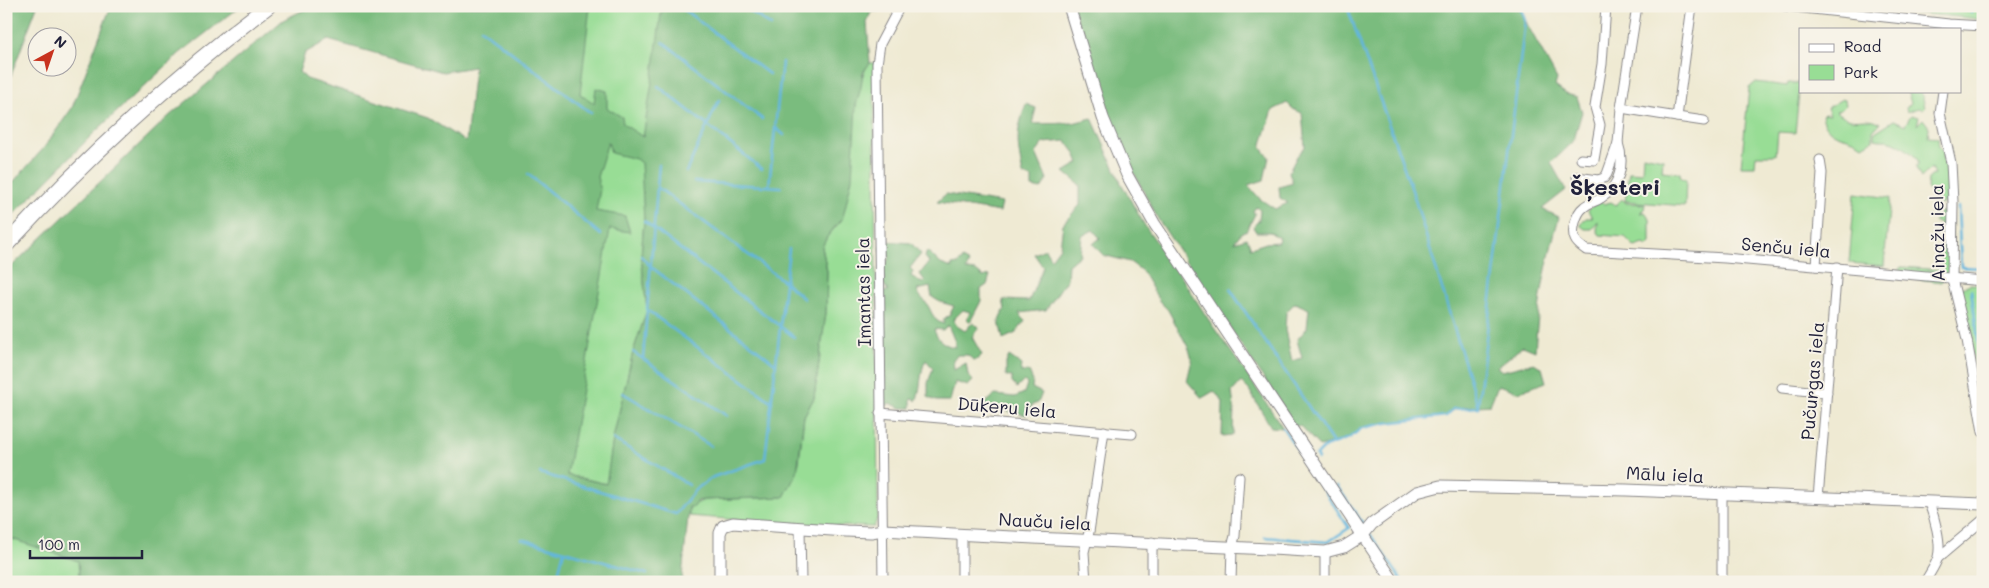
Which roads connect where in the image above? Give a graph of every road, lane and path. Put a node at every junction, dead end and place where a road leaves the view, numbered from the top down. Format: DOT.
graph roads {
  1 [pos="268,6"];
  2 [pos="900,6"];
  3 [pos="1069,6"];
  4 [pos="1606,6"];
  5 [pos="1636,6"];
  6 [pos="1692,6"];
  7 [pos="1784,6"];
  8 [pos="1836,9"];
  9 [pos="1949,26"];
  10 [pos="1983,26"];
  11 [pos="1943,92"];
  12 [pos="1621,108"];
  13 [pos="1677,117"];
  14 [pos="1704,121"];
  15 [pos="1618,144"];
  16 [pos="1581,159"];
  17 [pos="1820,160"];
  18 [pos="1578,177"];
  19 [pos="6,245"];
  20 [pos="1816,266"];
  21 [pos="1837,268"];
  22 [pos="1952,279"];
  23 [pos="1983,281"];
  24 [pos="1782,388"];
  25 [pos="1827,393"];
  26 [pos="880,413"];
  27 [pos="1104,431"];
  28 [pos="1983,432"];
  29 [pos="1132,434"];
  30 [pos="1238,477"];
  31 [pos="1722,494"];
  32 [pos="1818,498"];
  33 [pos="1929,503"];
  34 [pos="1983,504"];
  35 [pos="1983,520"];
  36 [pos="800,528"];
  37 [pos="883,530"];
  38 [pos="962,535"];
  39 [pos="1362,535"];
  40 [pos="1087,541"];
  41 [pos="1152,542"];
  42 [pos="1232,547"];
  43 [pos="1325,552"];
  44 [pos="1938,557"];
  45 [pos="720,582"];
  46 [pos="800,582"];
  47 [pos="883,582"];
  48 [pos="962,582"];
  49 [pos="1086,582"];
  50 [pos="1152,582"];
  51 [pos="1231,582"];
  52 [pos="1324,582"];
  53 [pos="1394,582"];
  54 [pos="1722,582"];
  55 [pos="1925,582"];
  1 -- 19 [label="highway"];
  2 -- 26 [label="street, Imantas iela"];
  3 -- 39 [label="street"];
  4 -- 16 [label="street"];
  5 -- 12 [label="street"];
  6 -- 13 [label="street"];
  7 -- 8 [label="street"];
  8 -- 9 [label="street"];
  9 -- 10 [label="street"];
  11 -- 22 [label="street, Ainažu iela"];
  12 -- 13 [label="street"];
  12 -- 15 [label="street"];
  13 -- 14 [label="street"];
  15 -- 18 [label="street"];
  15 -- 20 [label="street, Senču iela"];
  17 -- 20 [label="street"];
  20 -- 21 [label="street, Senču iela"];
  21 -- 22 [label="street, Senču iela"];
  21 -- 25 [label="street, Pučurgas iela"];
  22 -- 23 [label="street, Senču iela"];
  22 -- 28 [label="street, Ainažu iela"];
  24 -- 25 [label="street"];
  25 -- 32 [label="street, Pučurgas iela"];
  26 -- 27 [label="street, Dūķeru iela"];
  26 -- 37 [label="street, Imantas iela"];
  27 -- 29 [label="street, Dūķeru iela"];
  27 -- 40 [label="street"];
  30 -- 42 [label="street"];
  31 -- 32 [label="street, Mālu iela"];
  31 -- 39 [label="street, Mālu iela"];
  31 -- 54 [label="street"];
  32 -- 33 [label="street, Mālu iela"];
  33 -- 34 [label="street, Mālu iela"];
  33 -- 44 [label="street"];
  35 -- 44 [label="street"];
  36 -- 37 [label="street, Nauču iela"];
  36 -- 45 [label="street, Nauču iela"];
  36 -- 46 [label="street"];
  37 -- 38 [label="street, Nauču iela"];
  37 -- 47 [label="street, Imantas iela"];
  38 -- 40 [label="street, Nauču iela"];
  38 -- 48 [label="street"];
  39 -- 43 [label="street, Nauču iela"];
  39 -- 53 [label="street"];
  40 -- 41 [label="street, Nauču iela"];
  40 -- 49 [label="street"];
  41 -- 42 [label="street, Nauču iela"];
  41 -- 50 [label="street"];
  42 -- 43 [label="street, Nauču iela"];
  42 -- 51 [label="street"];
  43 -- 52 [label="street"];
  44 -- 55 [label="street"];
}
